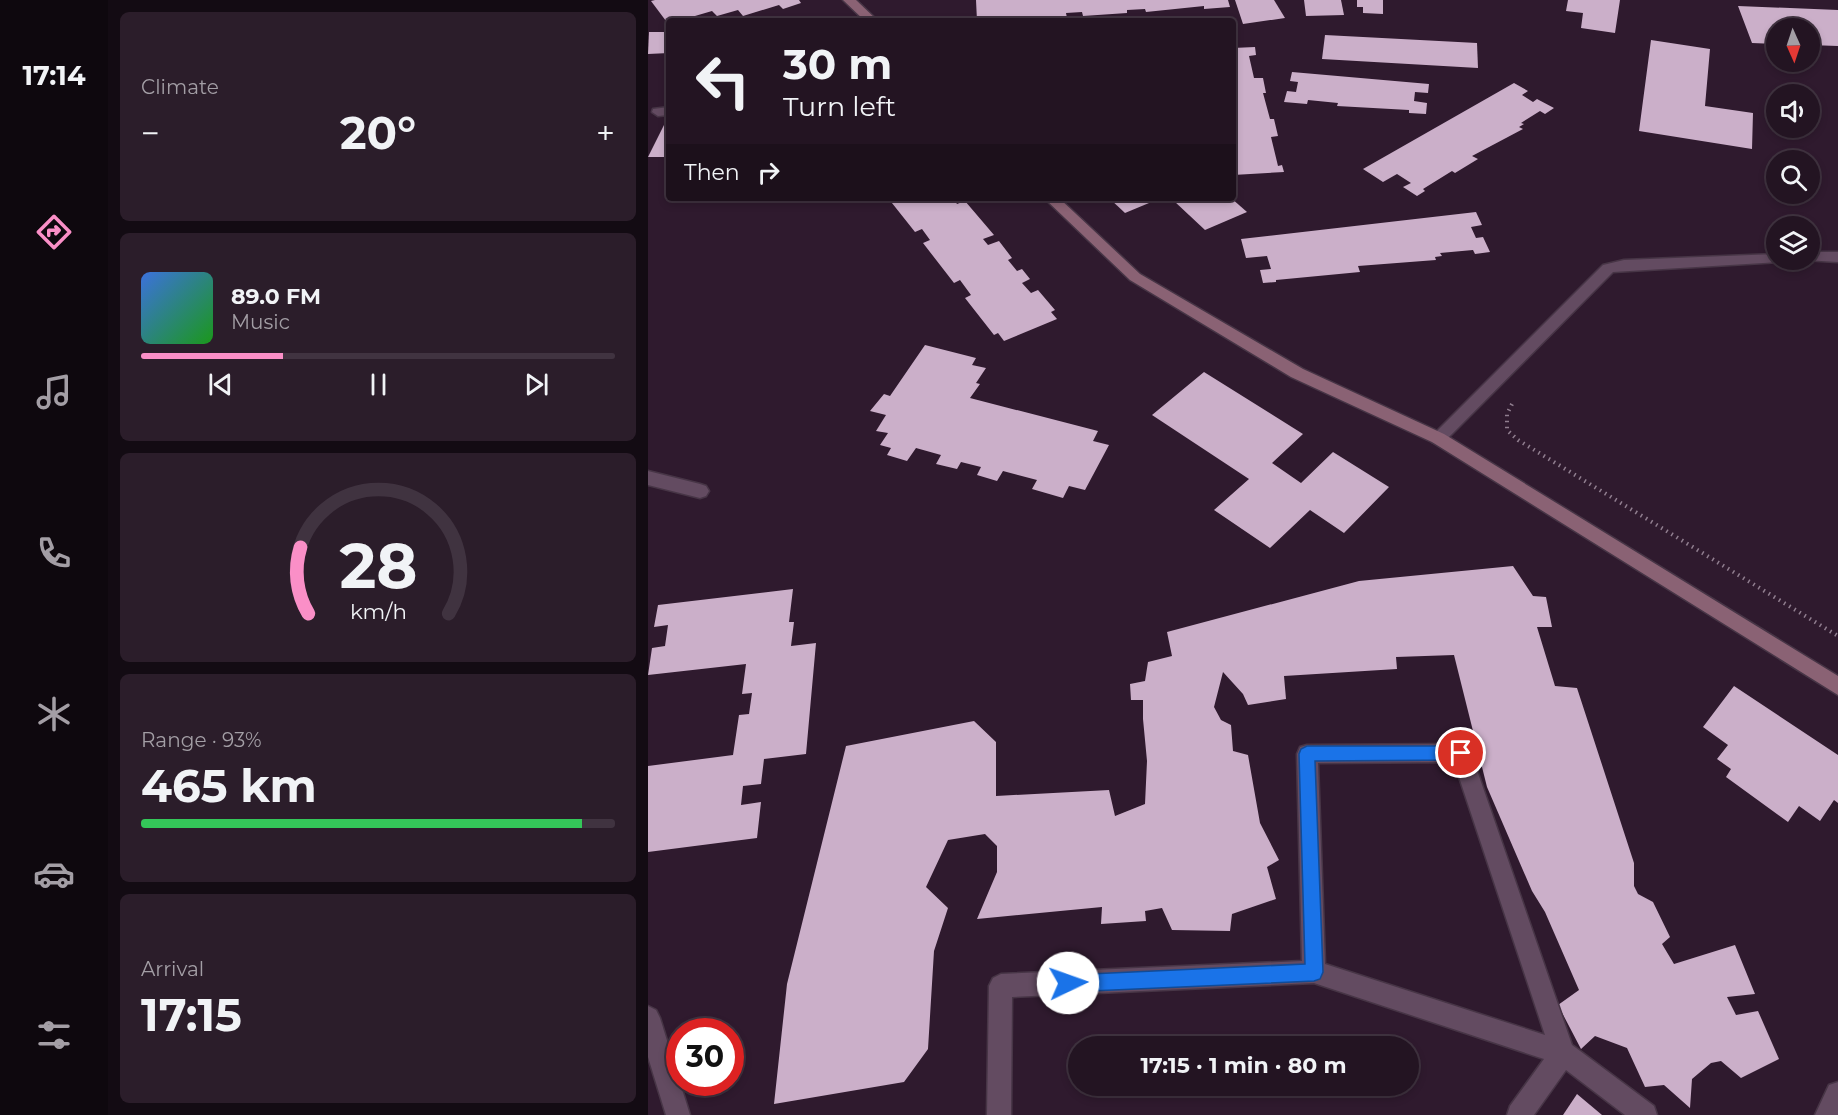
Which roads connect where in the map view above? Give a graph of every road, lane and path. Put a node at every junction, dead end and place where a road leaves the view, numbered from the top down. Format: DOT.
graph roads {
  1 [pos="849,0"];
  2 [pos="869,18"];
  3 [pos="1054,201"];
  4 [pos="1838,256"];
  5 [pos="1820,257"];
  6 [pos="1766,259"];
  7 [pos="1514,399"];
  8 [pos="1438,438"];
  9 [pos="648,478"];
  10 [pos="700,491"];
  11 [pos="1838,636"];
  12 [pos="1838,686"];
  13 [pos="1314,972"];
  14 [pos="648,1018"];
  15 [pos="1563,1053"];
  16 [pos="1838,1094"];
  17 [pos="678,1115"];
  18 [pos="999,1115"];
  19 [pos="1519,1115"];
  20 [pos="1646,1115"];
  21 [pos="1827,1115"];
  1 -- 2 [label="street"];
  3 -- 8 [label="street"];
  4 -- 5 [label="street"];
  6 -- 8 [label="street"];
  7 -- 11 [label="path"];
  8 -- 12 [label="street"];
  9 -- 10 [label="street"];
  13 -- 15 [label="street"];
  13 -- 15 [label="street"];
  13 -- 18 [label="street"];
  14 -- 17 [label="street"];
  15 -- 19 [label="street"];
  15 -- 20 [label="street"];
  16 -- 21 [label="street"];
}
